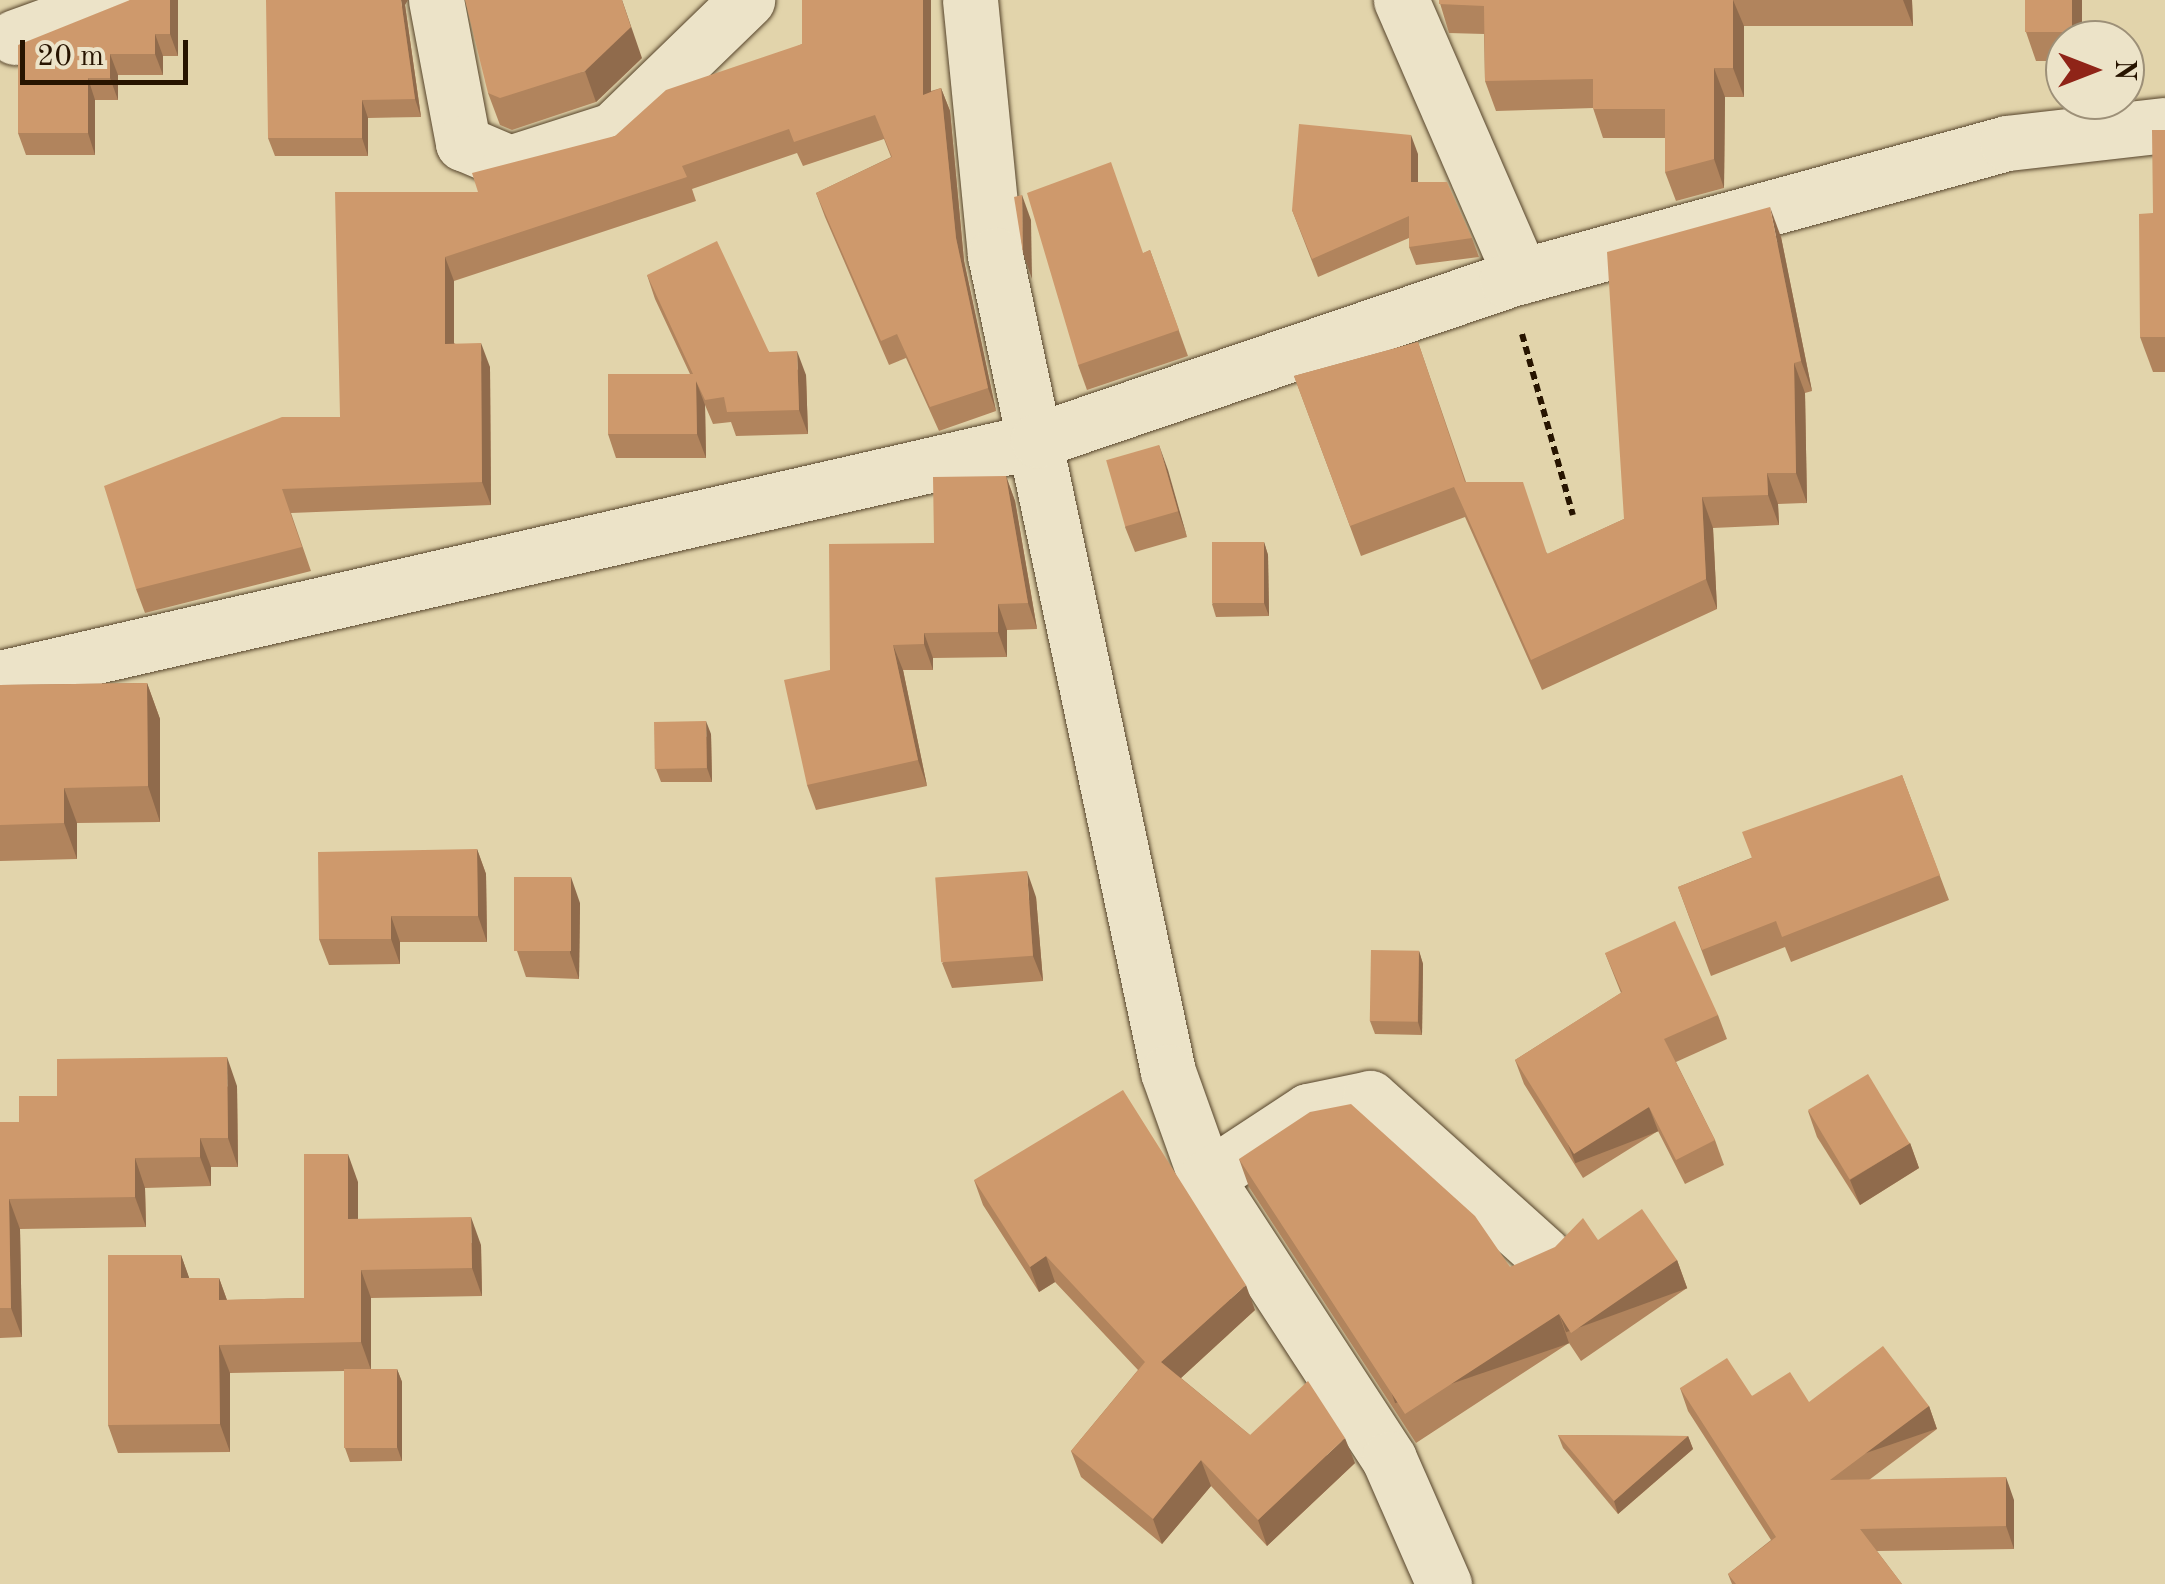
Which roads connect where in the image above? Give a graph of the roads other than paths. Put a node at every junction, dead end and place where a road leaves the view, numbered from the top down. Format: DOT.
graph roads {
  1 [pos="117,0"];
  2 [pos="436,0"];
  3 [pos="747,0"];
  4 [pos="970,0"];
  5 [pos="1402,0"];
  6 [pos="15,37"];
  7 [pos="2165,125"];
  8 [pos="1514,278"];
  9 [pos="1038,440"];
  10 [pos="0,678"];
  11 [pos="1206,1178"];
  12 [pos="1543,1254"];
  13 [pos="1444,1584"];
  1 -- 6 [label="street"];
  2 -- 3 [label="street"];
  4 -- 9 [label="street"];
  5 -- 8 [label="street"];
  7 -- 8 [label="street"];
  8 -- 9 [label="street"];
  9 -- 10 [label="street"];
  9 -- 11 [label="street"];
  11 -- 12 [label="street"];
  11 -- 13 [label="street"];
}
